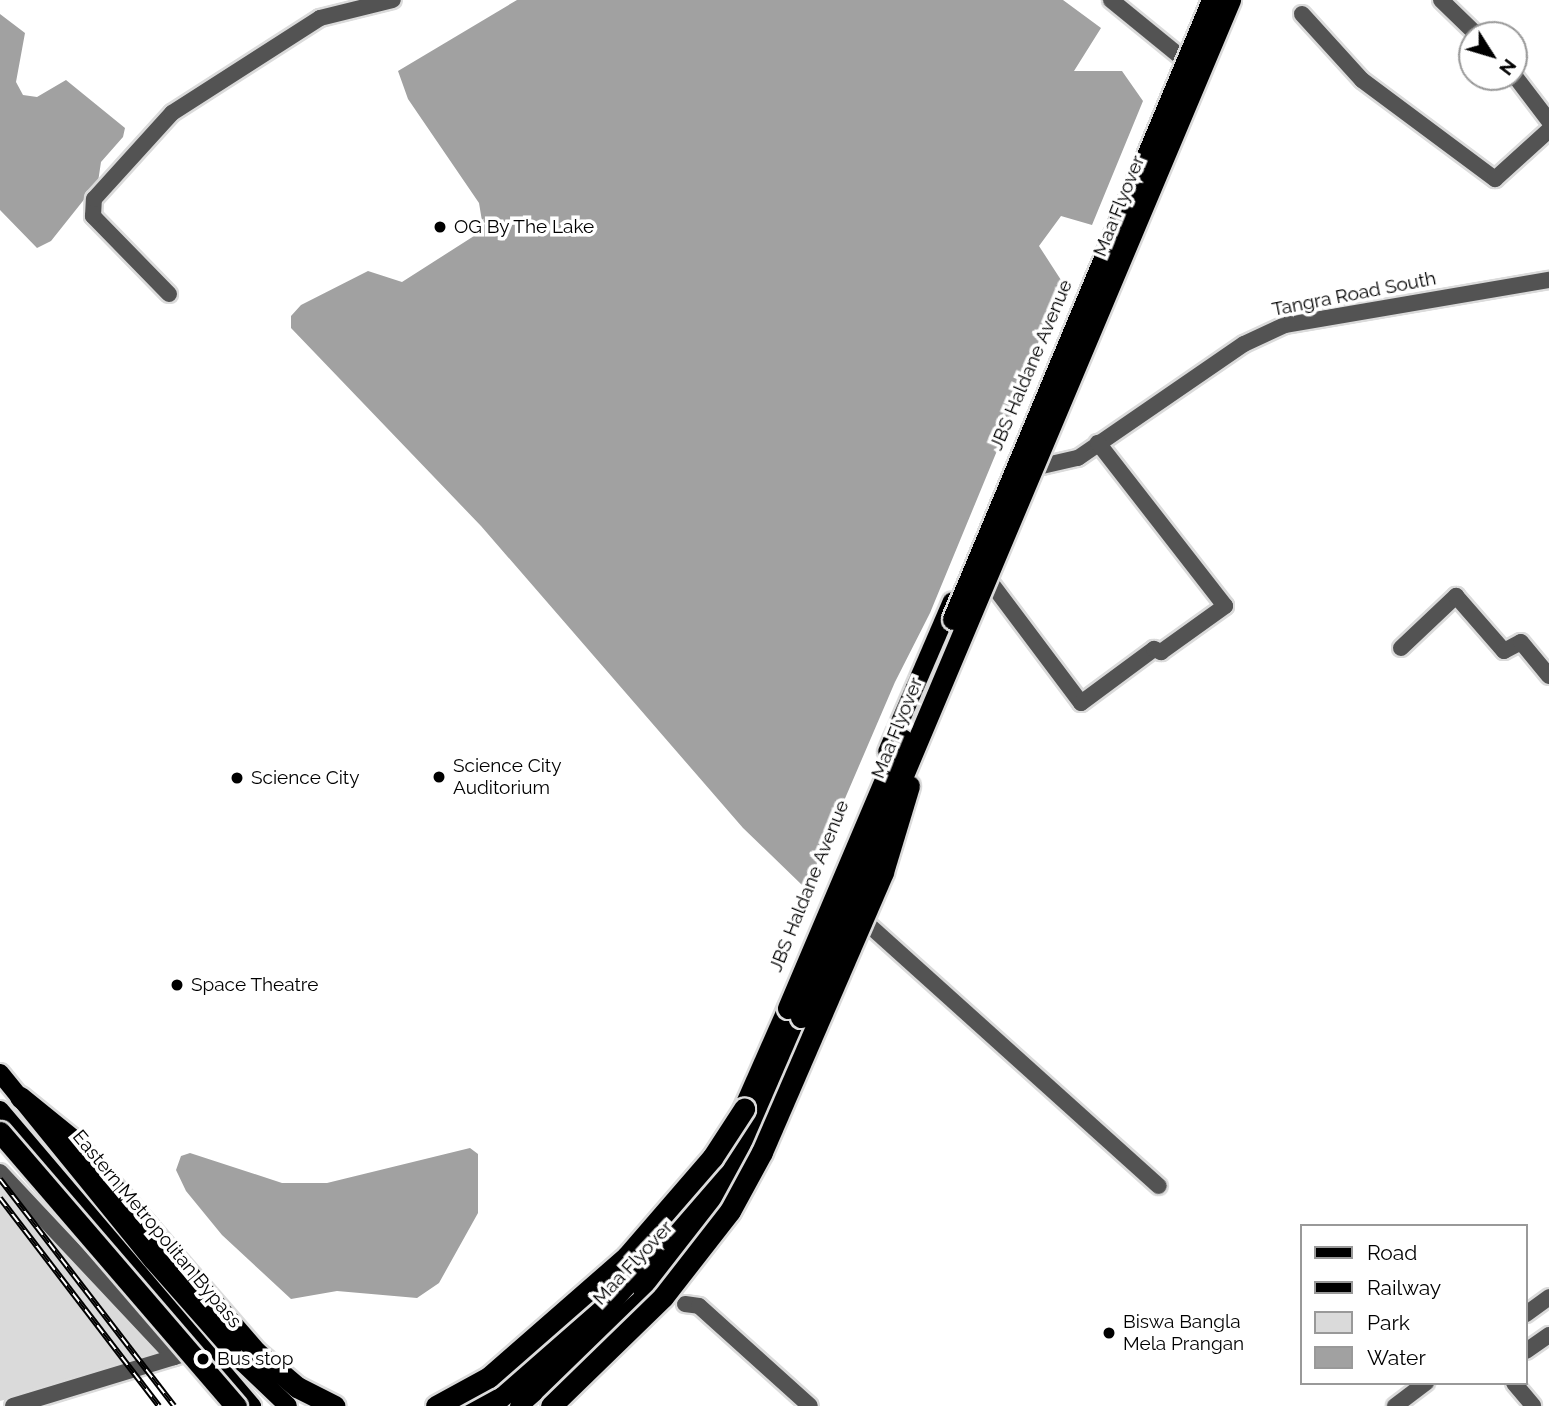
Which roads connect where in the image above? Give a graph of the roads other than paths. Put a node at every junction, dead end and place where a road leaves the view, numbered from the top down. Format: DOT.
graph roads {
  1 [pos="393,0"];
  2 [pos="1111,0"];
  3 [pos="1205,0"];
  4 [pos="1212,0"];
  5 [pos="1230,0"];
  6 [pos="1238,0"];
  7 [pos="1441,0"];
  8 [pos="1302,14"];
  9 [pos="1463,21"];
  10 [pos="1181,57"];
  11 [pos="1526,91"];
  12 [pos="1549,121"];
  13 [pos="1549,130"];
  14 [pos="1549,280"];
  15 [pos="169,294"];
  16 [pos="1098,443"];
  17 [pos="1017,455"];
  18 [pos="1042,466"];
  19 [pos="991,583"];
  20 [pos="1401,648"];
  21 [pos="1549,676"];
  22 [pos="921,729"];
  23 [pos="871,927"];
  24 [pos="0,1073"];
  25 [pos="20,1097"];
  26 [pos="744,1109"];
  27 [pos="0,1110"];
  28 [pos="0,1132"];
  29 [pos="0,1171"];
  30 [pos="1159,1186"];
  31 [pos="1549,1297"];
  32 [pos="1528,1313"];
  33 [pos="1549,1335"];
  34 [pos="204,1350"];
  35 [pos="1528,1350"];
  36 [pos="174,1357"];
  37 [pos="1423,1385"];
  38 [pos="1516,1385"];
  39 [pos="13,1406"];
  40 [pos="236,1406"];
  41 [pos="252,1406"];
  42 [pos="288,1406"];
  43 [pos="335,1406"];
  44 [pos="436,1406"];
  45 [pos="474,1406"];
  46 [pos="490,1406"];
  47 [pos="508,1406"];
  48 [pos="519,1406"];
  49 [pos="551,1406"];
  50 [pos="794,1406"];
  51 [pos="810,1406"];
  52 [pos="1395,1406"];
  53 [pos="1533,1406"];
  1 -- 15 [label="street"];
  2 -- 10 [label="street"];
  3 -- 10 [label="main road, JBS Haldane Avenue"];
  4 -- 26 [label="highway, Maa Flyover, bridge"];
  5 -- 22 [label="highway, Maa Flyover, bridge"];
  6 -- 18 [label="main road"];
  7 -- 9 [label="street"];
  8 -- 13 [label="street"];
  10 -- 17 [label="main road, JBS Haldane Avenue"];
  11 -- 12 [label="street"];
  14 -- 16 [label="street, Tangra Road South"];
  16 -- 18 [label="street, Tangra Road South"];
  16 -- 19 [label="street"];
  17 -- 18 [label="street"];
  17 -- 45 [label="main road, JBS Haldane Avenue"];
  18 -- 19 [label="main road"];
  19 -- 48 [label="main road"];
  20 -- 21 [label="street"];
  22 -- 47 [label="highway, Maa Flyover, bridge"];
  22 -- 49 [label="highway, bridge"];
  23 -- 30 [label="street"];
  24 -- 25 [label="main road, Eastern Metropolitan Bypass"];
  25 -- 42 [label="main road, Eastern Metropolitan Bypass"];
  25 -- 43 [label="highway"];
  26 -- 44 [label="highway, bridge"];
  26 -- 46 [label="highway, Maa Flyover, bridge"];
  27 -- 34 [label="main road"];
  28 -- 40 [label="highway, bridge"];
  29 -- 36 [label="street"];
  31 -- 32 [label="street"];
  33 -- 35 [label="street"];
  34 -- 36 [label="street"];
  34 -- 41 [label="main road"];
  36 -- 39 [label="street"];
  37 -- 52 [label="street"];
  38 -- 53 [label="street"];
  50 -- 51 [label="street"];
}
